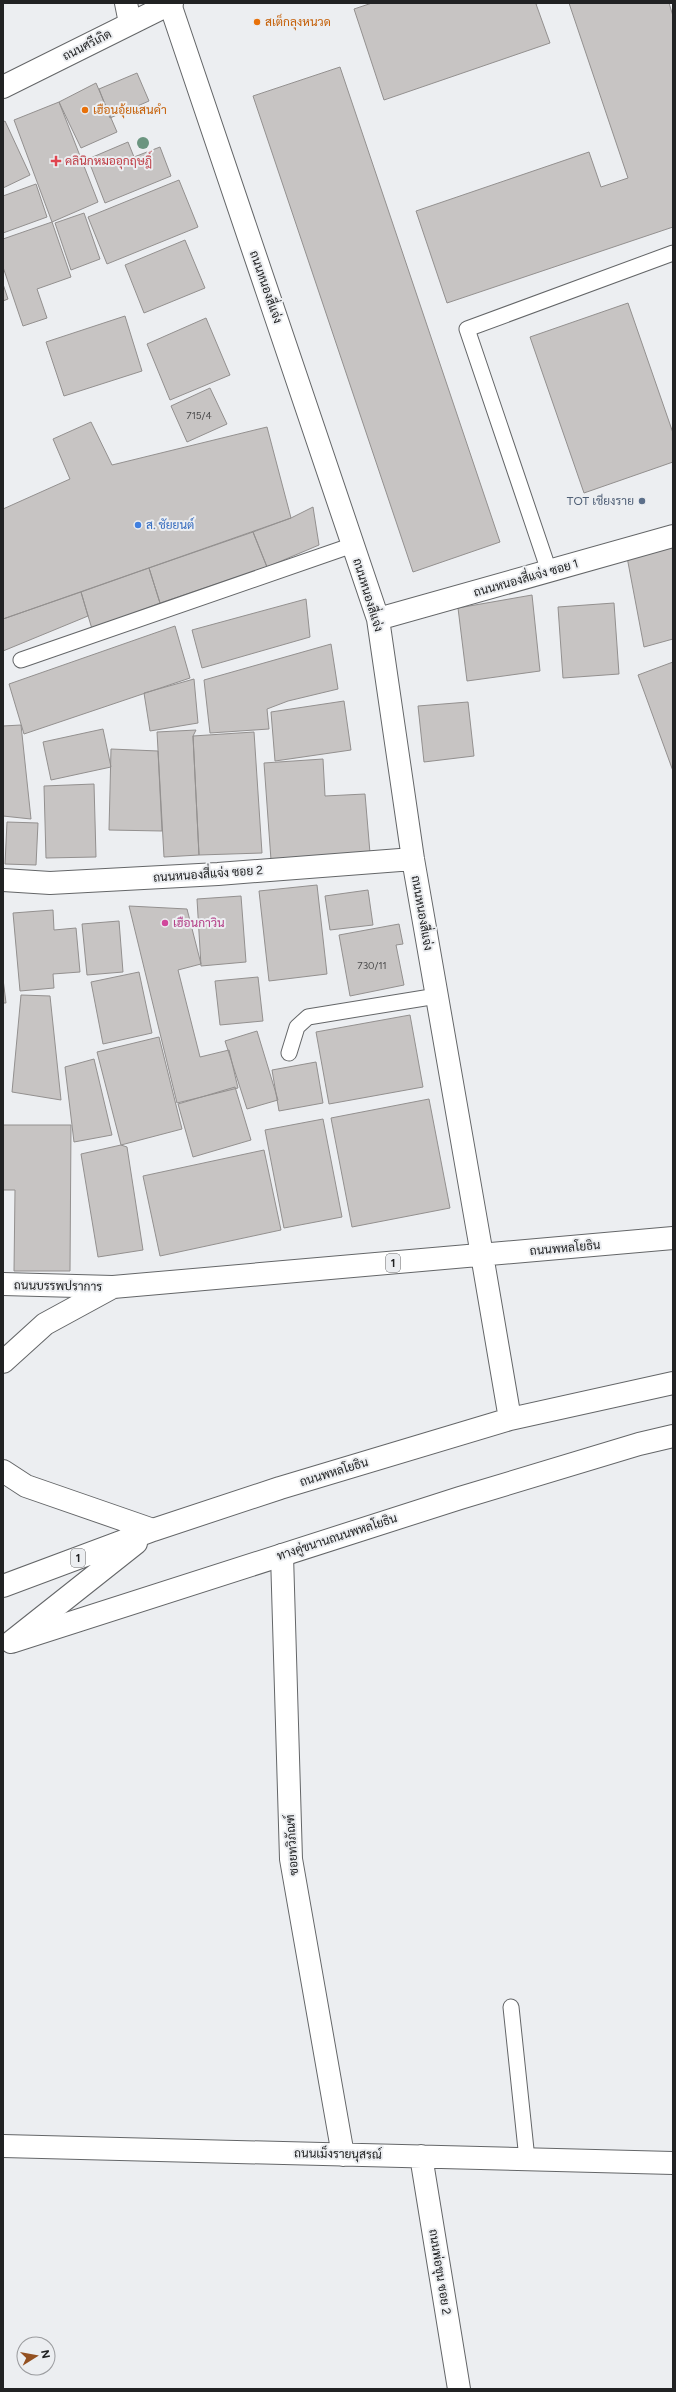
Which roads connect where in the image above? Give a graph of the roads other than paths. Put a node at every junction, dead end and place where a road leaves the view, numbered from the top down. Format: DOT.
graph roads {
  1 [pos="171,4"];
  2 [pos="128,13"];
  3 [pos="3,87"];
  4 [pos="673,253"];
  5 [pos="673,536"];
  6 [pos="353,545"];
  7 [pos="549,571"];
  8 [pos="378,620"];
  9 [pos="21,660"];
  10 [pos="413,859"];
  11 [pos="3,880"];
  12 [pos="437,996"];
  13 [pos="289,1052"];
  14 [pos="673,1238"];
  15 [pos="482,1255"];
  16 [pos="3,1284"];
  17 [pos="113,1287"];
  18 [pos="3,1362"];
  19 [pos="673,1383"];
  20 [pos="510,1418"];
  21 [pos="673,1436"];
  22 [pos="3,1471"];
  23 [pos="153,1530"];
  24 [pos="282,1555"];
  25 [pos="3,1586"];
  26 [pos="7,1643"];
  27 [pos="511,2007"];
  28 [pos="3,2146"];
  29 [pos="343,2154"];
  30 [pos="421,2156"];
  31 [pos="527,2159"];
  32 [pos="673,2164"];
  33 [pos="459,2389"];
  1 -- 2 [label="street, ถนนศรีเกิด"];
  1 -- 6 [label="street, ถนนหนองสี่แจ่ง"];
  2 -- 3 [label="street, ถนนศรีเกิด"];
  4 -- 7 [label="lane"];
  5 -- 7 [label="street, ถนนหนองสี่แจ่ง ซอย 1"];
  6 -- 8 [label="street, ถนนหนองสี่แจ่ง"];
  6 -- 9 [label="lane"];
  7 -- 8 [label="street, ถนนหนองสี่แจ่ง ซอย 1"];
  8 -- 10 [label="street, ถนนหนองสี่แจ่ง"];
  10 -- 11 [label="street, ถนนหนองสี่แจ่ง ซอย 2"];
  10 -- 12 [label="street, ถนนหนองสี่แจ่ง"];
  12 -- 13 [label="lane"];
  12 -- 15 [label="street, ถนนหนองสี่แจ่ง"];
  14 -- 15 [label="street, ถนนพหลโยธิน / 1"];
  15 -- 17 [label="street, ถนนพหลโยธิน / 1"];
  15 -- 20 [label="street, ถนนหนองสี่แจ่ง"];
  16 -- 17 [label="street, ถนนบรรพปราการ"];
  17 -- 18 [label="street, ถนนพหลโยธิน / 1"];
  19 -- 20 [label="street, ถนนพหลโยธิน / 1"];
  20 -- 23 [label="street, ถนนพหลโยธิน / 1"];
  21 -- 24 [label="street, ทางคู่ขนานถนนพหลโยธิน"];
  22 -- 23 [label="street"];
  23 -- 25 [label="street, ถนนพหลโยธิน / 1"];
  23 -- 26 [label="street"];
  24 -- 26 [label="street, ทางคู่ขนานถนนพหลโยธิน"];
  24 -- 29 [label="street, ซอยทวิภัณฑ์"];
  27 -- 31 [label="lane"];
  28 -- 29 [label="street, ถนนเม็งรายนุสรณ์"];
  29 -- 30 [label="street, ถนนเม็งรายนุสรณ์"];
  30 -- 31 [label="street, ถนนเม็งรายนุสรณ์"];
  30 -- 33 [label="street, ถนนพ่อขุน ซอย 2"];
  31 -- 32 [label="street, ถนนเม็งรายนุสรณ์"];
}
